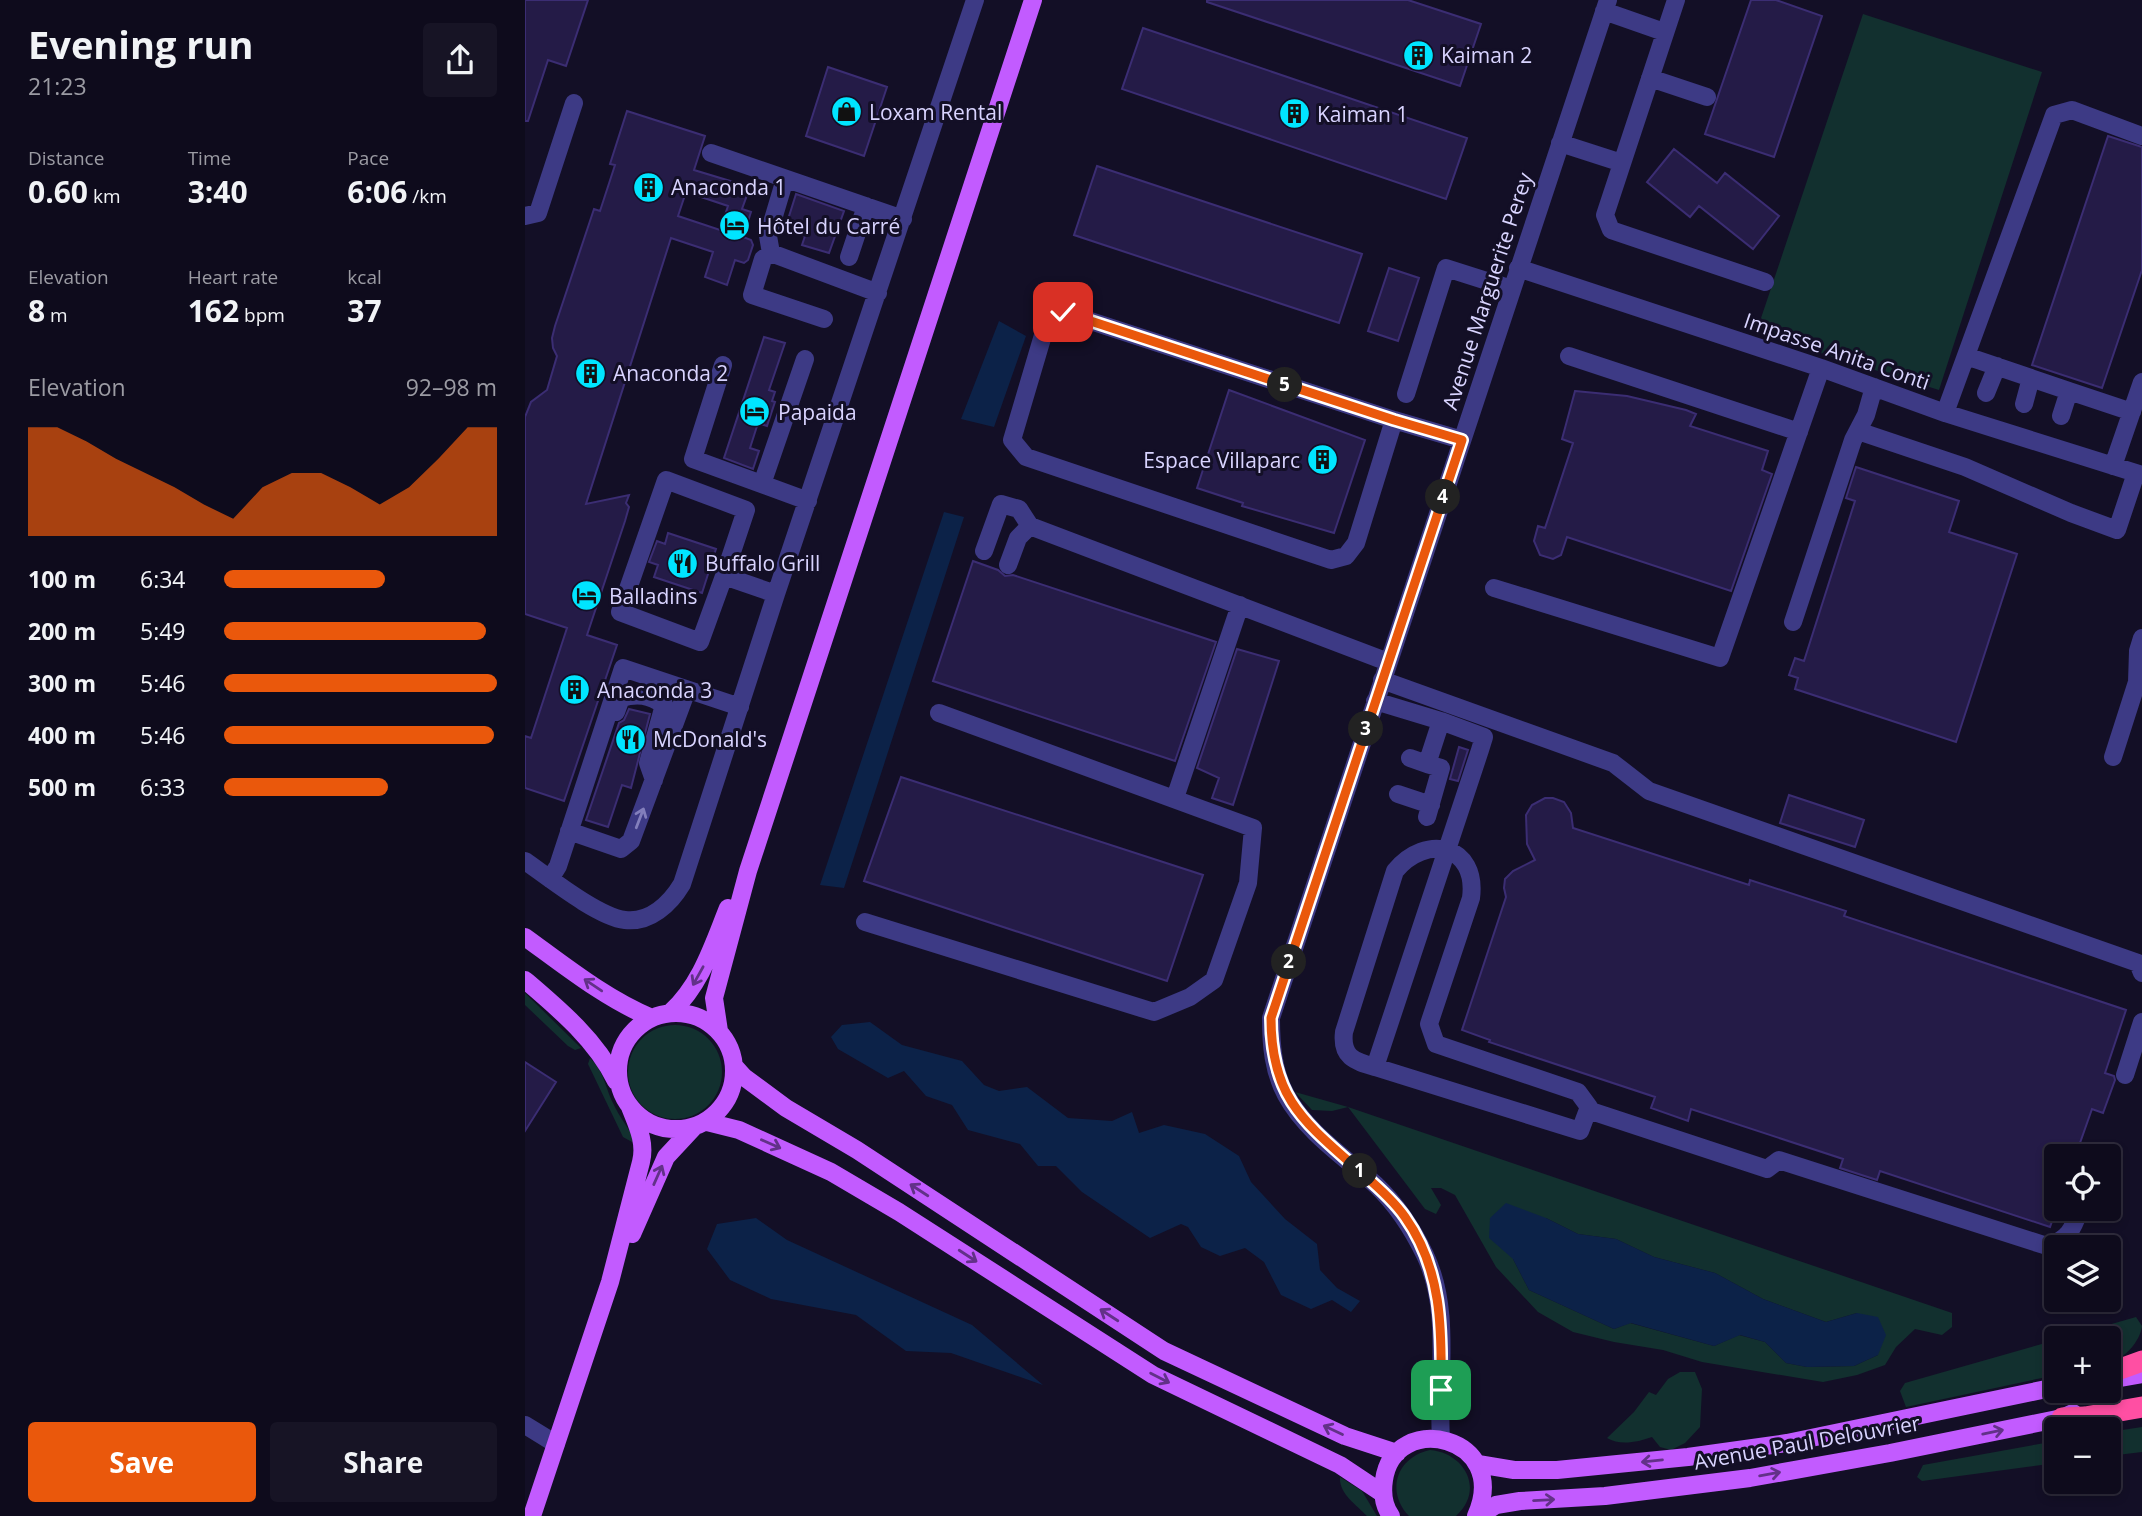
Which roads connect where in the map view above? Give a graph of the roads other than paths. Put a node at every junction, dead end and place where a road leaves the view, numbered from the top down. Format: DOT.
graph roads {
  1 [pos="975,0"];
  2 [pos="1033,0"];
  3 [pos="1676,0"];
  4 [pos="1606,6"];
  5 [pos="1664,32"];
  6 [pos="1650,78"];
  7 [pos="1707,97"];
  8 [pos="574,103"];
  9 [pos="2142,136"];
  10 [pos="1560,143"];
  11 [pos="711,153"];
  12 [pos="1622,163"];
  13 [pos="785,178"];
  14 [pos="866,206"];
  15 [pos="525,216"];
  16 [pos="902,219"];
  17 [pos="771,254"];
  18 [pos="849,257"];
  19 [pos="1518,268"];
  20 [pos="1765,282"];
  21 [pos="1511,289"];
  22 [pos="878,293"];
  23 [pos="824,318"];
  24 [pos="1569,356"];
  25 [pos="1966,356"];
  26 [pos="805,359"];
  27 [pos="723,365"];
  28 [pos="1997,366"];
  29 [pos="1821,368"];
  30 [pos="2031,378"];
  31 [pos="2142,382"];
  32 [pos="1874,387"];
  33 [pos="2069,391"];
  34 [pos="1986,393"];
  35 [pos="1406,394"];
  36 [pos="2024,404"];
  37 [pos="2132,412"];
  38 [pos="1945,413"];
  39 [pos="2061,416"];
  40 [pos="1394,420"];
  41 [pos="1858,431"];
  42 [pos="1799,432"];
  43 [pos="1462,440"];
  44 [pos="2113,466"];
  45 [pos="2139,474"];
  46 [pos="762,484"];
  47 [pos="808,500"];
  48 [pos="1030,526"];
  49 [pos="984,551"];
  50 [pos="1008,565"];
  51 [pos="724,576"];
  52 [pos="1494,588"];
  53 [pos="776,594"];
  54 [pos="1240,605"];
  55 [pos="1793,622"];
  56 [pos="2142,638"];
  57 [pos="1388,662"];
  58 [pos="1382,680"];
  59 [pos="687,690"];
  60 [pos="1375,701"];
  61 [pos="740,707"];
  62 [pos="939,713"];
  63 [pos="1441,721"];
  64 [pos="2113,757"];
  65 [pos="1410,758"];
  66 [pos="1427,764"];
  67 [pos="590,773"];
  68 [pos="654,780"];
  69 [pos="1398,794"];
  70 [pos="1175,798"];
  71 [pos="569,831"];
  72 [pos="1447,849"];
  73 [pos="525,861"];
  74 [pos="748,871"];
  75 [pos="550,879"];
  76 [pos="865,922"];
  77 [pos="525,937"];
  78 [pos="2141,964"];
  79 [pos="525,980"];
  80 [pos="670,1013"];
  81 [pos="652,1018"];
  82 [pos="2142,1022"];
  83 [pos="719,1031"];
  84 [pos="735,1067"];
  85 [pos="1374,1067"];
  86 [pos="2125,1074"];
  87 [pos="620,1090"];
  88 [pos="629,1107"];
  89 [pos="1588,1110"];
  90 [pos="700,1125"];
  91 [pos="2075,1221"];
  92 [pos="610,1282"];
  93 [pos="2142,1361"];
  94 [pos="2121,1369"];
  95 [pos="2142,1374"];
  96 [pos="2121,1378"];
  97 [pos="2044,1389"];
  98 [pos="2142,1397"];
  99 [pos="2142,1407"];
  100 [pos="2064,1417"];
  101 [pos="2085,1417"];
  102 [pos="2044,1422"];
  103 [pos="525,1425"];
  104 [pos="1441,1438"];
  105 [pos="556,1444"];
  106 [pos="1397,1453"];
  107 [pos="1478,1464"];
  108 [pos="1382,1493"];
  109 [pos="532,1516"];
  110 [pos="1391,1516"];
  111 [pos="1478,1516"];
  1 -- 16 [label="street"];
  2 -- 74 [label="main road"];
  3 -- 5 [label="street"];
  4 -- 5 [label="street"];
  4 -- 10 [label="street, Avenue Marguerite Perey"];
  5 -- 6 [label="street"];
  6 -- 7 [label="street"];
  6 -- 12 [label="street"];
  8 -- 15 [label="street"];
  9 -- 25 [label="street"];
  10 -- 12 [label="street"];
  10 -- 19 [label="street, Avenue Marguerite Perey"];
  11 -- 13 [label="street"];
  12 -- 20 [label="street"];
  13 -- 14 [label="street"];
  13 -- 17 [label="street"];
  14 -- 16 [label="street"];
  14 -- 18 [label="street"];
  16 -- 22 [label="street"];
  17 -- 22 [label="street"];
  17 -- 23 [label="street"];
  19 -- 21 [label="street, Avenue Marguerite Perey"];
  19 -- 29 [label="street, Impasse Anita Conti"];
  21 -- 35 [label="street"];
  21 -- 43 [label="street, Avenue Marguerite Perey"];
  22 -- 47 [label="street"];
  24 -- 42 [label="street"];
  25 -- 28 [label="street"];
  25 -- 38 [label="street"];
  26 -- 46 [label="street"];
  27 -- 46 [label="street"];
  28 -- 30 [label="street"];
  28 -- 34 [label="street"];
  29 -- 32 [label="street, Impasse Anita Conti"];
  29 -- 42 [label="street"];
  30 -- 33 [label="street"];
  30 -- 36 [label="street"];
  31 -- 37 [label="street"];
  32 -- 38 [label="street, Impasse Anita Conti"];
  32 -- 41 [label="street"];
  33 -- 37 [label="street"];
  33 -- 39 [label="street"];
  37 -- 44 [label="street"];
  38 -- 44 [label="street, Impasse Anita Conti"];
  40 -- 40 [label="street"];
  40 -- 43 [label="street"];
  41 -- 45 [label="street"];
  41 -- 55 [label="street"];
  42 -- 52 [label="street"];
  43 -- 57 [label="street, Avenue Marguerite Perey"];
  44 -- 45 [label="street, Impasse Anita Conti"];
  46 -- 47 [label="street"];
  47 -- 53 [label="street"];
  48 -- 49 [label="street"];
  48 -- 50 [label="street"];
  48 -- 54 [label="street"];
  51 -- 51 [label="street"];
  51 -- 53 [label="street"];
  53 -- 61 [label="street"];
  54 -- 57 [label="street"];
  54 -- 70 [label="street"];
  56 -- 64 [label="street"];
  57 -- 58 [label="street, Avenue Marguerite Perey"];
  58 -- 60 [label="street, Avenue Marguerite Perey"];
  58 -- 78 [label="street"];
  59 -- 61 [label="street"];
  59 -- 67 [label="street"];
  59 -- 68 [label="street"];
  60 -- 63 [label="street"];
  60 -- 104 [label="street, Avenue Marguerite Perey"];
  61 -- 75 [label="street"];
  62 -- 70 [label="street"];
  63 -- 66 [label="street"];
  63 -- 72 [label="street"];
  65 -- 66 [label="street"];
  66 -- 69 [label="street"];
  67 -- 68 [label="street"];
  67 -- 71 [label="street"];
  71 -- 68 [label="street, one-way"];
  70 -- 76 [label="street"];
  71 -- 75 [label="street"];
  72 -- 85 [label="street"];
  72 -- 85 [label="street"];
  72 -- 89 [label="street"];
  73 -- 75 [label="street"];
  74 -- 80 [label="main road, one-way"];
  74 -- 83 [label="main road"];
  81 -- 77 [label="main road, one-way"];
  79 -- 87 [label="main road"];
  80 -- 81 [label="main road"];
  80 -- 83 [label="main road"];
  81 -- 87 [label="main road"];
  82 -- 86 [label="street"];
  83 -- 84 [label="main road"];
  84 -- 90 [label="main road"];
  106 -- 84 [label="main road, one-way"];
  85 -- 89 [label="street"];
  87 -- 88 [label="main road"];
  88 -- 90 [label="main road"];
  88 -- 92 [label="main road"];
  89 -- 91 [label="street"];
  92 -- 90 [label="main road, one-way"];
  90 -- 108 [label="main road, one-way"];
  92 -- 105 [label="main road"];
  93 -- 94 [label="highway"];
  95 -- 96 [label="main road"];
  97 -- 107 [label="main road, Avenue Paul Delouvrier, one-way"];
  98 -- 100 [label="main road, Avenue Paul Delouvrier"];
  99 -- 101 [label="highway"];
  111 -- 102 [label="main road, Avenue Paul Delouvrier, one-way"];
  103 -- 105 [label="street"];
  104 -- 106 [label="main road"];
  104 -- 107 [label="main road"];
  105 -- 109 [label="main road"];
  106 -- 108 [label="main road"];
  107 -- 111 [label="main road"];
  108 -- 110 [label="main road"];
}
